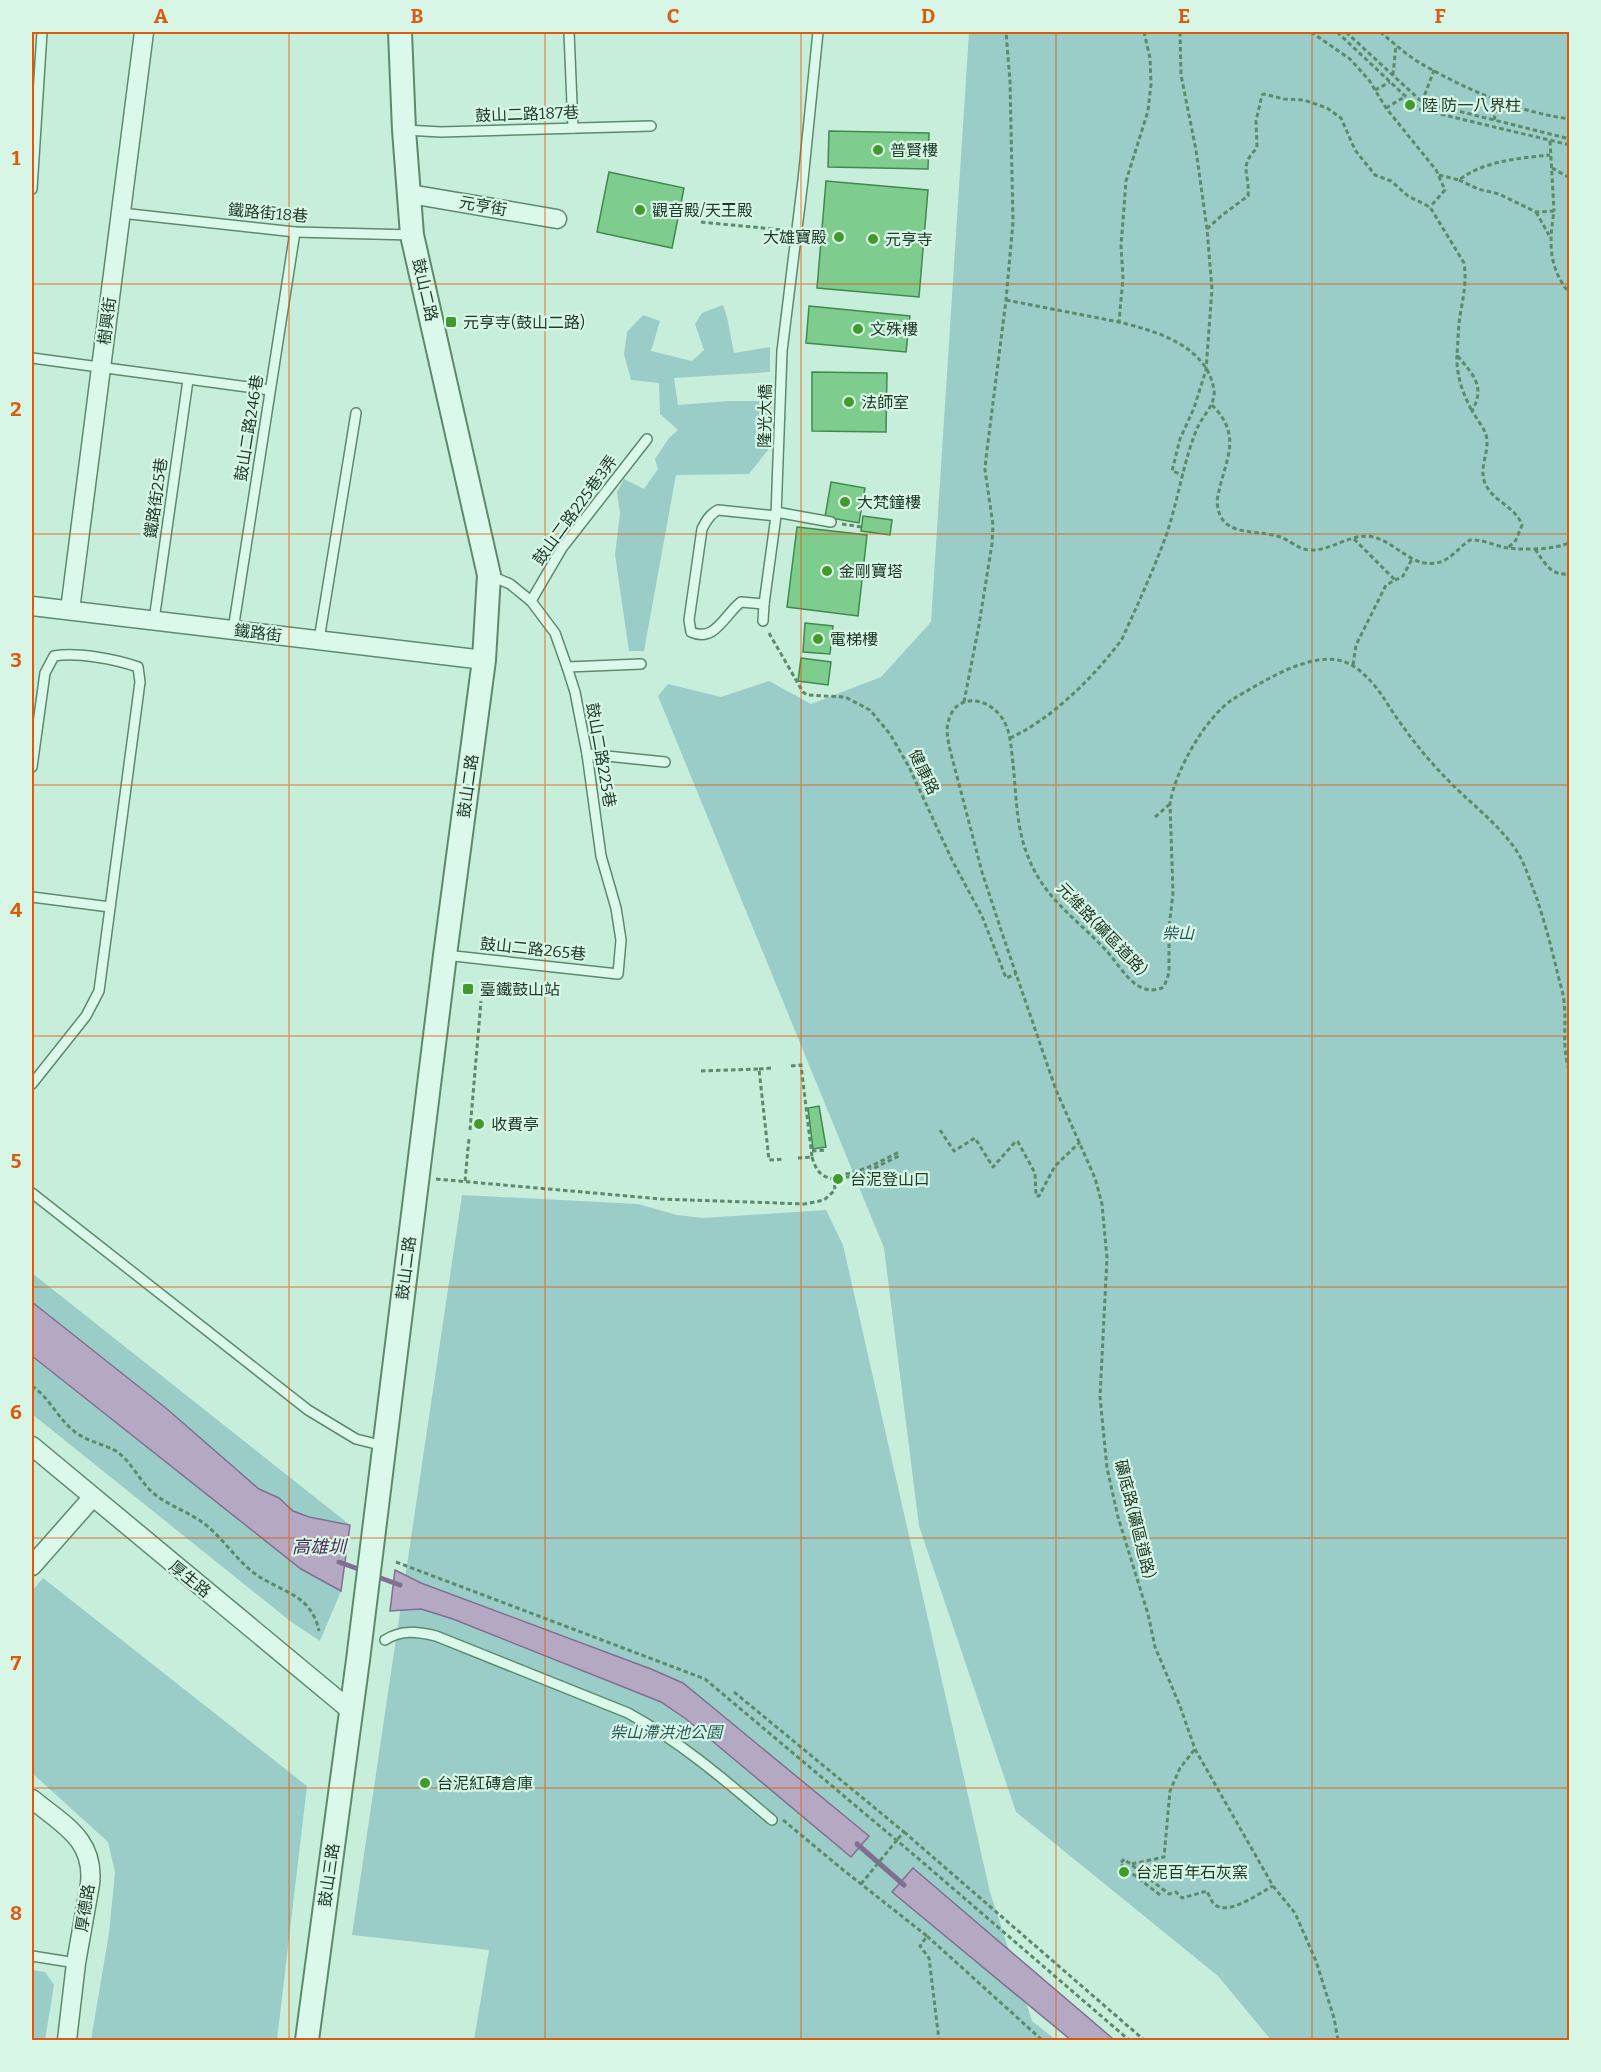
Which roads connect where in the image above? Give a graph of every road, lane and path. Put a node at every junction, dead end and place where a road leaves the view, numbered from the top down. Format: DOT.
graph roads {
  1 [pos="42,32"];
  2 [pos="144,32"];
  3 [pos="400,32"];
  4 [pos="569,32"];
  5 [pos="818,32"];
  6 [pos="1006,32"];
  7 [pos="1144,32"];
  8 [pos="1180,32"];
  9 [pos="1311,32"];
  10 [pos="1336,32"];
  11 [pos="1346,32"];
  12 [pos="1380,32"];
  13 [pos="1396,45"];
  14 [pos="1434,70"];
  15 [pos="1393,75"];
  16 [pos="1391,82"];
  17 [pos="1376,90"];
  18 [pos="1406,96"];
  19 [pos="1498,101"];
  20 [pos="1422,102"];
  21 [pos="1386,108"];
  22 [pos="1569,119"];
  23 [pos="1494,120"];
  24 [pos="651,126"];
  25 [pos="573,128"];
  26 [pos="404,130"];
  27 [pos="1569,139"];
  28 [pos="1550,141"];
  29 [pos="1569,145"];
  30 [pos="1550,155"];
  31 [pos="1552,168"];
  32 [pos="1439,175"];
  33 [pos="1569,178"];
  34 [pos="1459,180"];
  35 [pos="32,189"];
  36 [pos="410,194"];
  37 [pos="1430,207"];
  38 [pos="1554,210"];
  39 [pos="1536,212"];
  40 [pos="121,213"];
  41 [pos="557,219"];
  42 [pos="701,222"];
  43 [pos="1207,229"];
  44 [pos="797,230"];
  45 [pos="295,232"];
  46 [pos="412,235"];
  47 [pos="1550,237"];
  48 [pos="1569,294"];
  49 [pos="1006,300"];
  50 [pos="1119,322"];
  51 [pos="1457,355"];
  52 [pos="32,358"];
  53 [pos="101,369"];
  54 [pos="1206,370"];
  55 [pos="188,380"];
  56 [pos="270,390"];
  57 [pos="1212,405"];
  58 [pos="1472,411"];
  59 [pos="356,413"];
  60 [pos="647,439"];
  61 [pos="1183,476"];
  62 [pos="776,514"];
  63 [pos="831,522"];
  64 [pos="862,527"];
  65 [pos="1354,539"];
  66 [pos="1569,542"];
  67 [pos="1508,548"];
  68 [pos="1535,548"];
  69 [pos="1412,559"];
  70 [pos="1569,574"];
  71 [pos="489,575"];
  72 [pos="1395,580"];
  73 [pos="531,601"];
  74 [pos="764,604"];
  75 [pos="32,606"];
  76 [pos="70,610"];
  77 [pos="154,620"];
  78 [pos="762,621"];
  79 [pos="233,630"];
  80 [pos="319,640"];
  81 [pos="484,660"];
  82 [pos="641,664"];
  83 [pos="1353,665"];
  84 [pos="567,667"];
  85 [pos="964,702"];
  86 [pos="1010,738"];
  87 [pos="587,754"];
  88 [pos="665,762"];
  89 [pos="32,767"];
  90 [pos="1170,804"];
  91 [pos="1155,817"];
  92 [pos="32,897"];
  93 [pos="110,907"];
  94 [pos="445,955"];
  95 [pos="618,974"];
  96 [pos="1017,974"];
  97 [pos="481,1001"];
  98 [pos="790,1066"];
  99 [pos="772,1068"];
  100 [pos="759,1069"];
  101 [pos="701,1071"];
  102 [pos="1569,1073"];
  103 [pos="32,1084"];
  104 [pos="470,1130"];
  105 [pos="940,1130"];
  106 [pos="469,1138"];
  107 [pos="1080,1142"];
  108 [pos="826,1150"];
  109 [pos="812,1151"];
  110 [pos="812,1157"];
  111 [pos="798,1158"];
  112 [pos="784,1159"];
  113 [pos="838,1175"];
  114 [pos="427,1178"];
  115 [pos="834,1179"];
  116 [pos="465,1181"];
  117 [pos="32,1193"];
  118 [pos="32,1386"];
  119 [pos="32,1446"];
  120 [pos="384,1446"];
  121 [pos="92,1498"];
  122 [pos="396,1562"];
  123 [pos="32,1566"];
  124 [pos="319,1631"];
  125 [pos="386,1640"];
  126 [pos="734,1692"];
  127 [pos="350,1710"];
  128 [pos="1195,1749"];
  129 [pos="32,1799"];
  130 [pos="772,1820"];
  131 [pos="904,1832"];
  132 [pos="1131,1864"];
  133 [pos="1273,1886"];
  134 [pos="1161,1895"];
  135 [pos="927,1936"];
  136 [pos="32,1956"];
  137 [pos="76,1964"];
  138 [pos="67,2040"];
  139 [pos="307,2040"];
  140 [pos="939,2040"];
  141 [pos="1042,2040"];
  142 [pos="1129,2040"];
  143 [pos="1144,2040"];
  144 [pos="1338,2040"];
  1 -- 35 [label="lane"];
  2 -- 40 [label="street, 樹興街"];
  3 -- 26 [label="street, 鼓山二路"];
  4 -- 25 [label="lane"];
  5 -- 44 [label="lane, 隆光大橋"];
  6 -- 49 [label="path"];
  7 -- 50 [label="path"];
  8 -- 43 [label="path"];
  9 -- 17 [label="path"];
  10 -- 16 [label="path"];
  11 -- 15 [label="path"];
  12 -- 13 [label="path"];
  13 -- 14 [label="path"];
  13 -- 15 [label="path"];
  14 -- 19 [label="path"];
  14 -- 20 [label="path"];
  15 -- 20 [label="path"];
  16 -- 17 [label="path"];
  16 -- 18 [label="path"];
  17 -- 21 [label="path"];
  18 -- 21 [label="path"];
  18 -- 28 [label="path"];
  19 -- 22 [label="path"];
  19 -- 23 [label="path"];
  20 -- 23 [label="path"];
  21 -- 32 [label="path"];
  23 -- 27 [label="path"];
  24 -- 25 [label="lane, 鼓山二路187巷"];
  25 -- 26 [label="lane, 鼓山二路187巷"];
  26 -- 36 [label="street, 鼓山二路"];
  28 -- 29 [label="path"];
  28 -- 30 [label="path"];
  30 -- 31 [label="path"];
  30 -- 34 [label="path"];
  31 -- 33 [label="path"];
  31 -- 38 [label="path"];
  32 -- 34 [label="path"];
  32 -- 37 [label="path"];
  34 -- 39 [label="path"];
  36 -- 41 [label="street, 元亨街"];
  36 -- 46 [label="street, 鼓山二路"];
  37 -- 43 [label="path"];
  37 -- 51 [label="path"];
  38 -- 39 [label="path"];
  38 -- 47 [label="path"];
  39 -- 47 [label="path"];
  40 -- 45 [label="lane, 鐵路街18巷"];
  40 -- 53 [label="street, 樹興街"];
  42 -- 44 [label="path"];
  43 -- 54 [label="path"];
  44 -- 62 [label="lane, 隆光大橋"];
  45 -- 46 [label="lane, 鐵路街18巷"];
  45 -- 56 [label="lane, 鼓山二路246巷"];
  46 -- 71 [label="street, 鼓山二路"];
  47 -- 48 [label="path"];
  49 -- 50 [label="path"];
  49 -- 85 [label="path"];
  50 -- 54 [label="path"];
  51 -- 58 [label="path"];
  51 -- 58 [label="path"];
  52 -- 53 [label="lane"];
  53 -- 55 [label="lane"];
  53 -- 76 [label="street, 樹興街"];
  54 -- 57 [label="path"];
  54 -- 61 [label="path"];
  55 -- 56 [label="lane"];
  55 -- 77 [label="lane, 鐵路街25巷"];
  56 -- 79 [label="lane, 鼓山二路246巷"];
  57 -- 61 [label="path"];
  57 -- 65 [label="path"];
  58 -- 67 [label="path"];
  59 -- 80 [label="lane"];
  60 -- 73 [label="lane, 鼓山二路225巷3弄"];
  61 -- 86 [label="path"];
  62 -- 63 [label="lane"];
  62 -- 74 [label="lane, 隆光大橋"];
  62 -- 74 [label="lane"];
  63 -- 64 [label="path"];
  65 -- 69 [label="path"];
  65 -- 72 [label="path"];
  66 -- 68 [label="path"];
  67 -- 68 [label="path"];
  67 -- 69 [label="path"];
  68 -- 70 [label="path"];
  69 -- 72 [label="path"];
  71 -- 73 [label="lane, 鼓山二路225巷"];
  71 -- 81 [label="street, 鼓山二路"];
  72 -- 83 [label="path"];
  73 -- 84 [label="lane, 鼓山二路225巷"];
  74 -- 78 [label="lane, 隆光大橋"];
  75 -- 76 [label="street, 鐵路街"];
  76 -- 77 [label="street, 鐵路街"];
  77 -- 79 [label="street, 鐵路街"];
  78 -- 96 [label="path, 健康路"];
  79 -- 80 [label="street, 鐵路街"];
  80 -- 81 [label="street, 鐵路街"];
  81 -- 94 [label="street, 鼓山二路"];
  82 -- 84 [label="lane"];
  83 -- 90 [label="path, 元維路(礦區道路)"];
  83 -- 102 [label="path"];
  84 -- 87 [label="lane, 鼓山二路225巷"];
  85 -- 86 [label="path, 元維路(礦區道路)"];
  85 -- 96 [label="path"];
  86 -- 90 [label="path, 元維路(礦區道路)"];
  87 -- 88 [label="lane"];
  87 -- 95 [label="lane, 鼓山二路225巷"];
  89 -- 93 [label="lane"];
  90 -- 91 [label="path"];
  92 -- 93 [label="lane"];
  93 -- 103 [label="lane"];
  94 -- 95 [label="lane, 鼓山二路265巷"];
  94 -- 120 [label="street, 鼓山二路"];
  96 -- 107 [label="path, 礦底路(礦區道路)"];
  97 -- 104 [label="path"];
  98 -- 109 [label="path"];
  99 -- 100 [label="path"];
  100 -- 101 [label="path"];
  100 -- 112 [label="path"];
  105 -- 107 [label="path"];
  106 -- 116 [label="path"];
  107 -- 128 [label="path, 礦底路(礦區道路)"];
  108 -- 109 [label="path"];
  109 -- 110 [label="path"];
  110 -- 111 [label="path"];
  110 -- 115 [label="path"];
  113 -- 115 [label="path"];
  114 -- 116 [label="path"];
  115 -- 116 [label="path"];
  117 -- 120 [label="lane"];
  118 -- 124 [label="path"];
  119 -- 121 [label="street, 厚生路"];
  120 -- 127 [label="street, 鼓山二路"];
  121 -- 123 [label="street"];
  121 -- 127 [label="street, 厚生路"];
  122 -- 142 [label="path"];
  125 -- 130 [label="lane"];
  126 -- 131 [label="path"];
  127 -- 139 [label="street, 鼓山三路"];
  128 -- 132 [label="path"];
  128 -- 133 [label="path, 礦底路(礦區道路)"];
  129 -- 137 [label="street, 厚德路"];
  131 -- 135 [label="path, bridge"];
  131 -- 143 [label="path"];
  132 -- 133 [label="path"];
  132 -- 134 [label="path"];
  133 -- 144 [label="path, 礦底路(礦區道路)"];
  135 -- 140 [label="path"];
  135 -- 141 [label="path"];
  136 -- 137 [label="lane"];
  137 -- 138 [label="street, 厚德路"];
}
